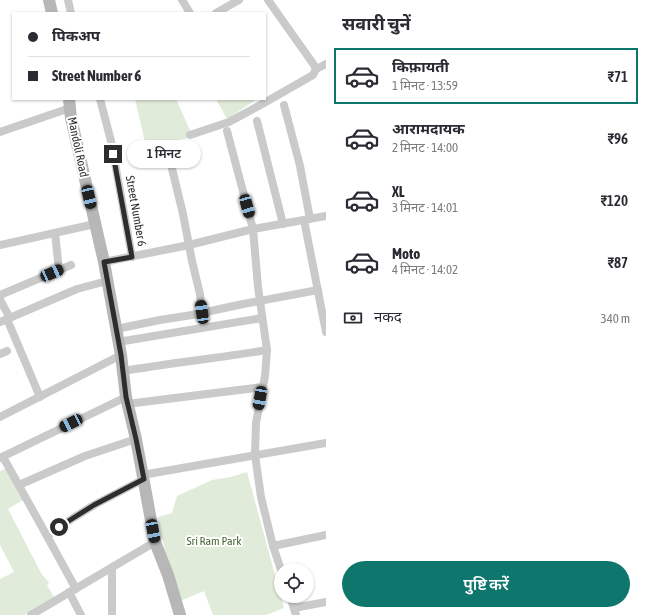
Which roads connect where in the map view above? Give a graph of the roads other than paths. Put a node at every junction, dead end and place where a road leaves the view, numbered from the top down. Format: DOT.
graph roads {
  1 [pos="49,0"];
  2 [pos="68,0"];
  3 [pos="182,0"];
  4 [pos="239,0"];
  5 [pos="268,0"];
  6 [pos="52,12"];
  7 [pos="71,12"];
  8 [pos="189,12"];
  9 [pos="218,12"];
  10 [pos="326,64"];
  11 [pos="316,69"];
  12 [pos="100,100"];
  13 [pos="69,104"];
  14 [pos="284,105"];
  15 [pos="257,121"];
  16 [pos="1,128"];
  17 [pos="227,131"];
  18 [pos="190,135"];
  19 [pos="168,152"];
  20 [pos="326,216"];
  21 [pos="307,220"];
  22 [pos="95,224"];
  23 [pos="283,224"];
  24 [pos="253,228"];
  25 [pos="55,233"];
  26 [pos="1,242"];
  27 [pos="189,245"];
  28 [pos="132,257"];
  29 [pos="104,262"];
  30 [pos="71,265"];
  31 [pos="59,270"];
  32 [pos="107,281"];
  33 [pos="318,290"];
  34 [pos="0,295"];
  35 [pos="0,300"];
  36 [pos="260,301"];
  37 [pos="202,312"];
  38 [pos="262,318"];
  39 [pos="6,320"];
  40 [pos="116,329"];
  41 [pos="326,332"];
  42 [pos="118,342"];
  43 [pos="267,350"];
  44 [pos="121,355"];
  45 [pos="123,371"];
  46 [pos="263,387"];
  47 [pos="40,397"];
  48 [pos="126,400"];
  49 [pos="0,417"];
  50 [pos="136,439"];
  51 [pos="326,443"];
  52 [pos="255,455"];
  53 [pos="1,457"];
  54 [pos="143,477"];
  55 [pos="19,485"];
  56 [pos="326,534"];
  57 [pos="47,536"];
  58 [pos="156,542"];
  59 [pos="272,546"];
  60 [pos="278,563"];
  61 [pos="112,568"];
  62 [pos="72,591"];
  63 [pos="326,602"];
  64 [pos="295,611"];
  65 [pos="41,612"];
  66 [pos="31,615"];
  67 [pos="81,615"];
  68 [pos="112,615"];
  69 [pos="180,615"];
  1 -- 6 [label="street"];
  2 -- 7 [label="street"];
  3 -- 8 [label="street"];
  4 -- 9 [label="street"];
  5 -- 11 [label="street"];
  10 -- 11 [label="street"];
  11 -- 18 [label="street"];
  12 -- 28 [label="street, Street Number 6"];
  13 -- 16 [label="street"];
  13 -- 22 [label="street, Mandoli Road"];
  14 -- 21 [label="street"];
  15 -- 23 [label="street"];
  17 -- 24 [label="street"];
  19 -- 27 [label="street"];
  20 -- 21 [label="street"];
  21 -- 23 [label="street"];
  21 -- 33 [label="street"];
  22 -- 25 [label="street"];
  22 -- 29 [label="street, Mandoli Road"];
  23 -- 24 [label="street"];
  24 -- 27 [label="street"];
  24 -- 36 [label="street"];
  25 -- 26 [label="street"];
  25 -- 31 [label="street"];
  27 -- 28 [label="street"];
  27 -- 37 [label="street"];
  28 -- 29 [label="street"];
  29 -- 32 [label="street, Mandoli Road"];
  30 -- 31 [label="street"];
  31 -- 34 [label="street"];
  32 -- 39 [label="street"];
  32 -- 40 [label="street, Mandoli Road"];
  33 -- 36 [label="street"];
  33 -- 41 [label="street"];
  35 -- 39 [label="street"];
  36 -- 37 [label="street"];
  36 -- 38 [label="street"];
  37 -- 40 [label="street"];
  38 -- 42 [label="street"];
  38 -- 43 [label="street"];
  39 -- 47 [label="street"];
  40 -- 42 [label="street, Mandoli Road"];
  42 -- 44 [label="street, Mandoli Road"];
  43 -- 45 [label="street"];
  43 -- 46 [label="street"];
  44 -- 45 [label="street, Mandoli Road"];
  44 -- 47 [label="street"];
  45 -- 48 [label="street, Mandoli Road"];
  46 -- 48 [label="street"];
  46 -- 52 [label="street"];
  47 -- 49 [label="street"];
  48 -- 50 [label="street, Mandoli Road"];
  48 -- 53 [label="street"];
  50 -- 54 [label="street, Mandoli Road"];
  50 -- 55 [label="street"];
  51 -- 52 [label="street"];
  52 -- 54 [label="street"];
  52 -- 59 [label="street"];
  53 -- 55 [label="street"];
  54 -- 57 [label="street"];
  54 -- 58 [label="street, Mandoli Road"];
  55 -- 57 [label="street"];
  56 -- 59 [label="street"];
  57 -- 62 [label="street"];
  58 -- 61 [label="street"];
  58 -- 69 [label="street, Mandoli Road"];
  59 -- 60 [label="street"];
  61 -- 62 [label="street"];
  61 -- 68 [label="street"];
  62 -- 65 [label="street"];
  62 -- 67 [label="street"];
  63 -- 64 [label="street"];
  65 -- 66 [label="street"];
}
